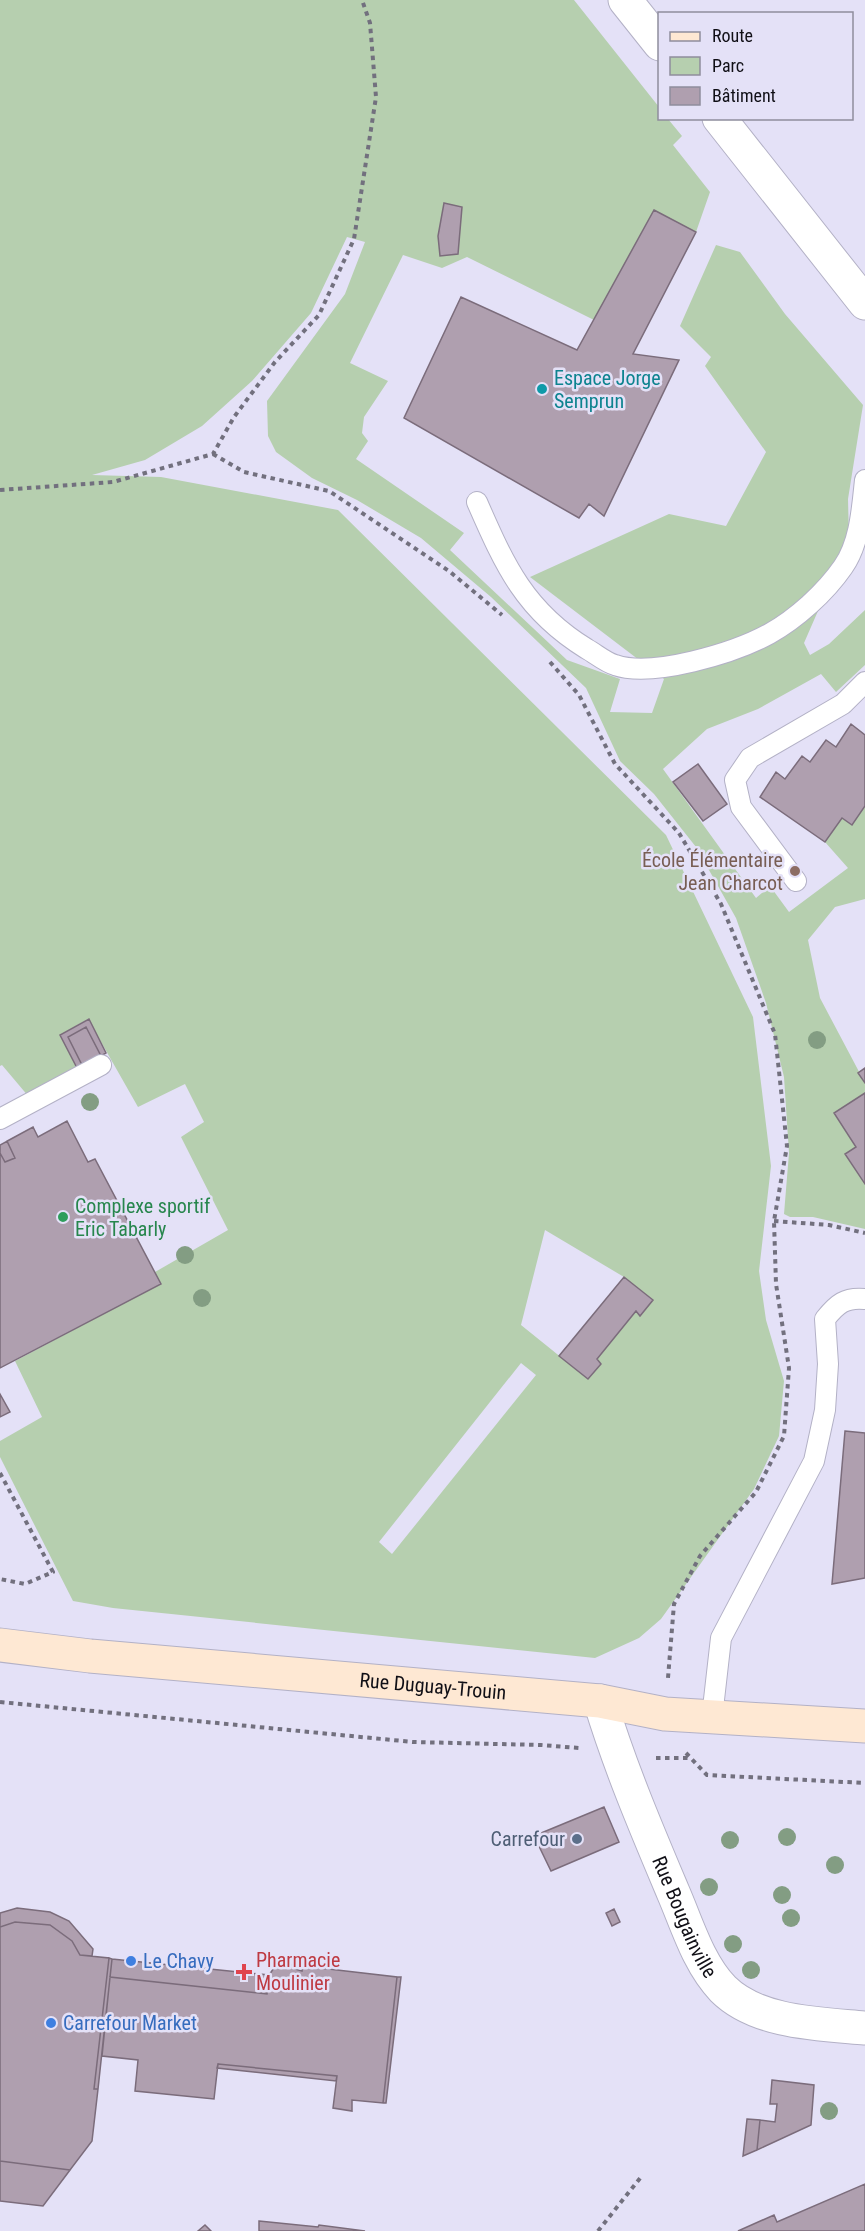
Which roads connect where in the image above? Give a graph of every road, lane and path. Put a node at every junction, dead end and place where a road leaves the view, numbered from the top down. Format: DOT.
graph roads {
  1 [pos="362,0"];
  2 [pos="625,0"];
  3 [pos="658,41"];
  4 [pos="720,120"];
  5 [pos="865,303"];
  6 [pos="213,454"];
  7 [pos="865,480"];
  8 [pos="0,490"];
  9 [pos="477,502"];
  10 [pos="509,620"];
  11 [pos="549,660"];
  12 [pos="865,682"];
  13 [pos="796,881"];
  14 [pos="101,1065"];
  15 [pos="0,1119"];
  16 [pos="774,1221"];
  17 [pos="865,1233"];
  18 [pos="865,1299"];
  19 [pos="0,1473"];
  20 [pos="0,1579"];
  21 [pos="0,1645"];
  22 [pos="600,1701"];
  23 [pos="0,1702"];
  24 [pos="665,1714"];
  25 [pos="712,1717"];
  26 [pos="865,1726"];
  27 [pos="583,1749"];
  28 [pos="646,1758"];
  29 [pos="691,1758"];
  30 [pos="865,1783"];
  31 [pos="865,2028"];
  32 [pos="641,2177"];
  33 [pos="598,2231"];
  1 -- 6 [label="path"];
  2 -- 3 [label="street"];
  4 -- 5 [label="street"];
  6 -- 8 [label="path"];
  6 -- 10 [label="path"];
  7 -- 9 [label="lane"];
  11 -- 16 [label="path"];
  12 -- 13 [label="lane"];
  14 -- 15 [label="lane"];
  16 -- 17 [label="path"];
  16 -- 24 [label="path"];
  18 -- 25 [label="lane"];
  19 -- 20 [label="path"];
  21 -- 22 [label="main road, Rue Duguay-Trouin"];
  22 -- 24 [label="main road, Rue Duguay-Trouin"];
  22 -- 31 [label="street, Rue Bougainville"];
  23 -- 27 [label="path"];
  24 -- 25 [label="main road, Rue Duguay-Trouin"];
  24 -- 29 [label="path"];
  25 -- 26 [label="main road, Rue Duguay-Trouin"];
  28 -- 29 [label="path"];
  29 -- 30 [label="path"];
  32 -- 33 [label="path"];
}
